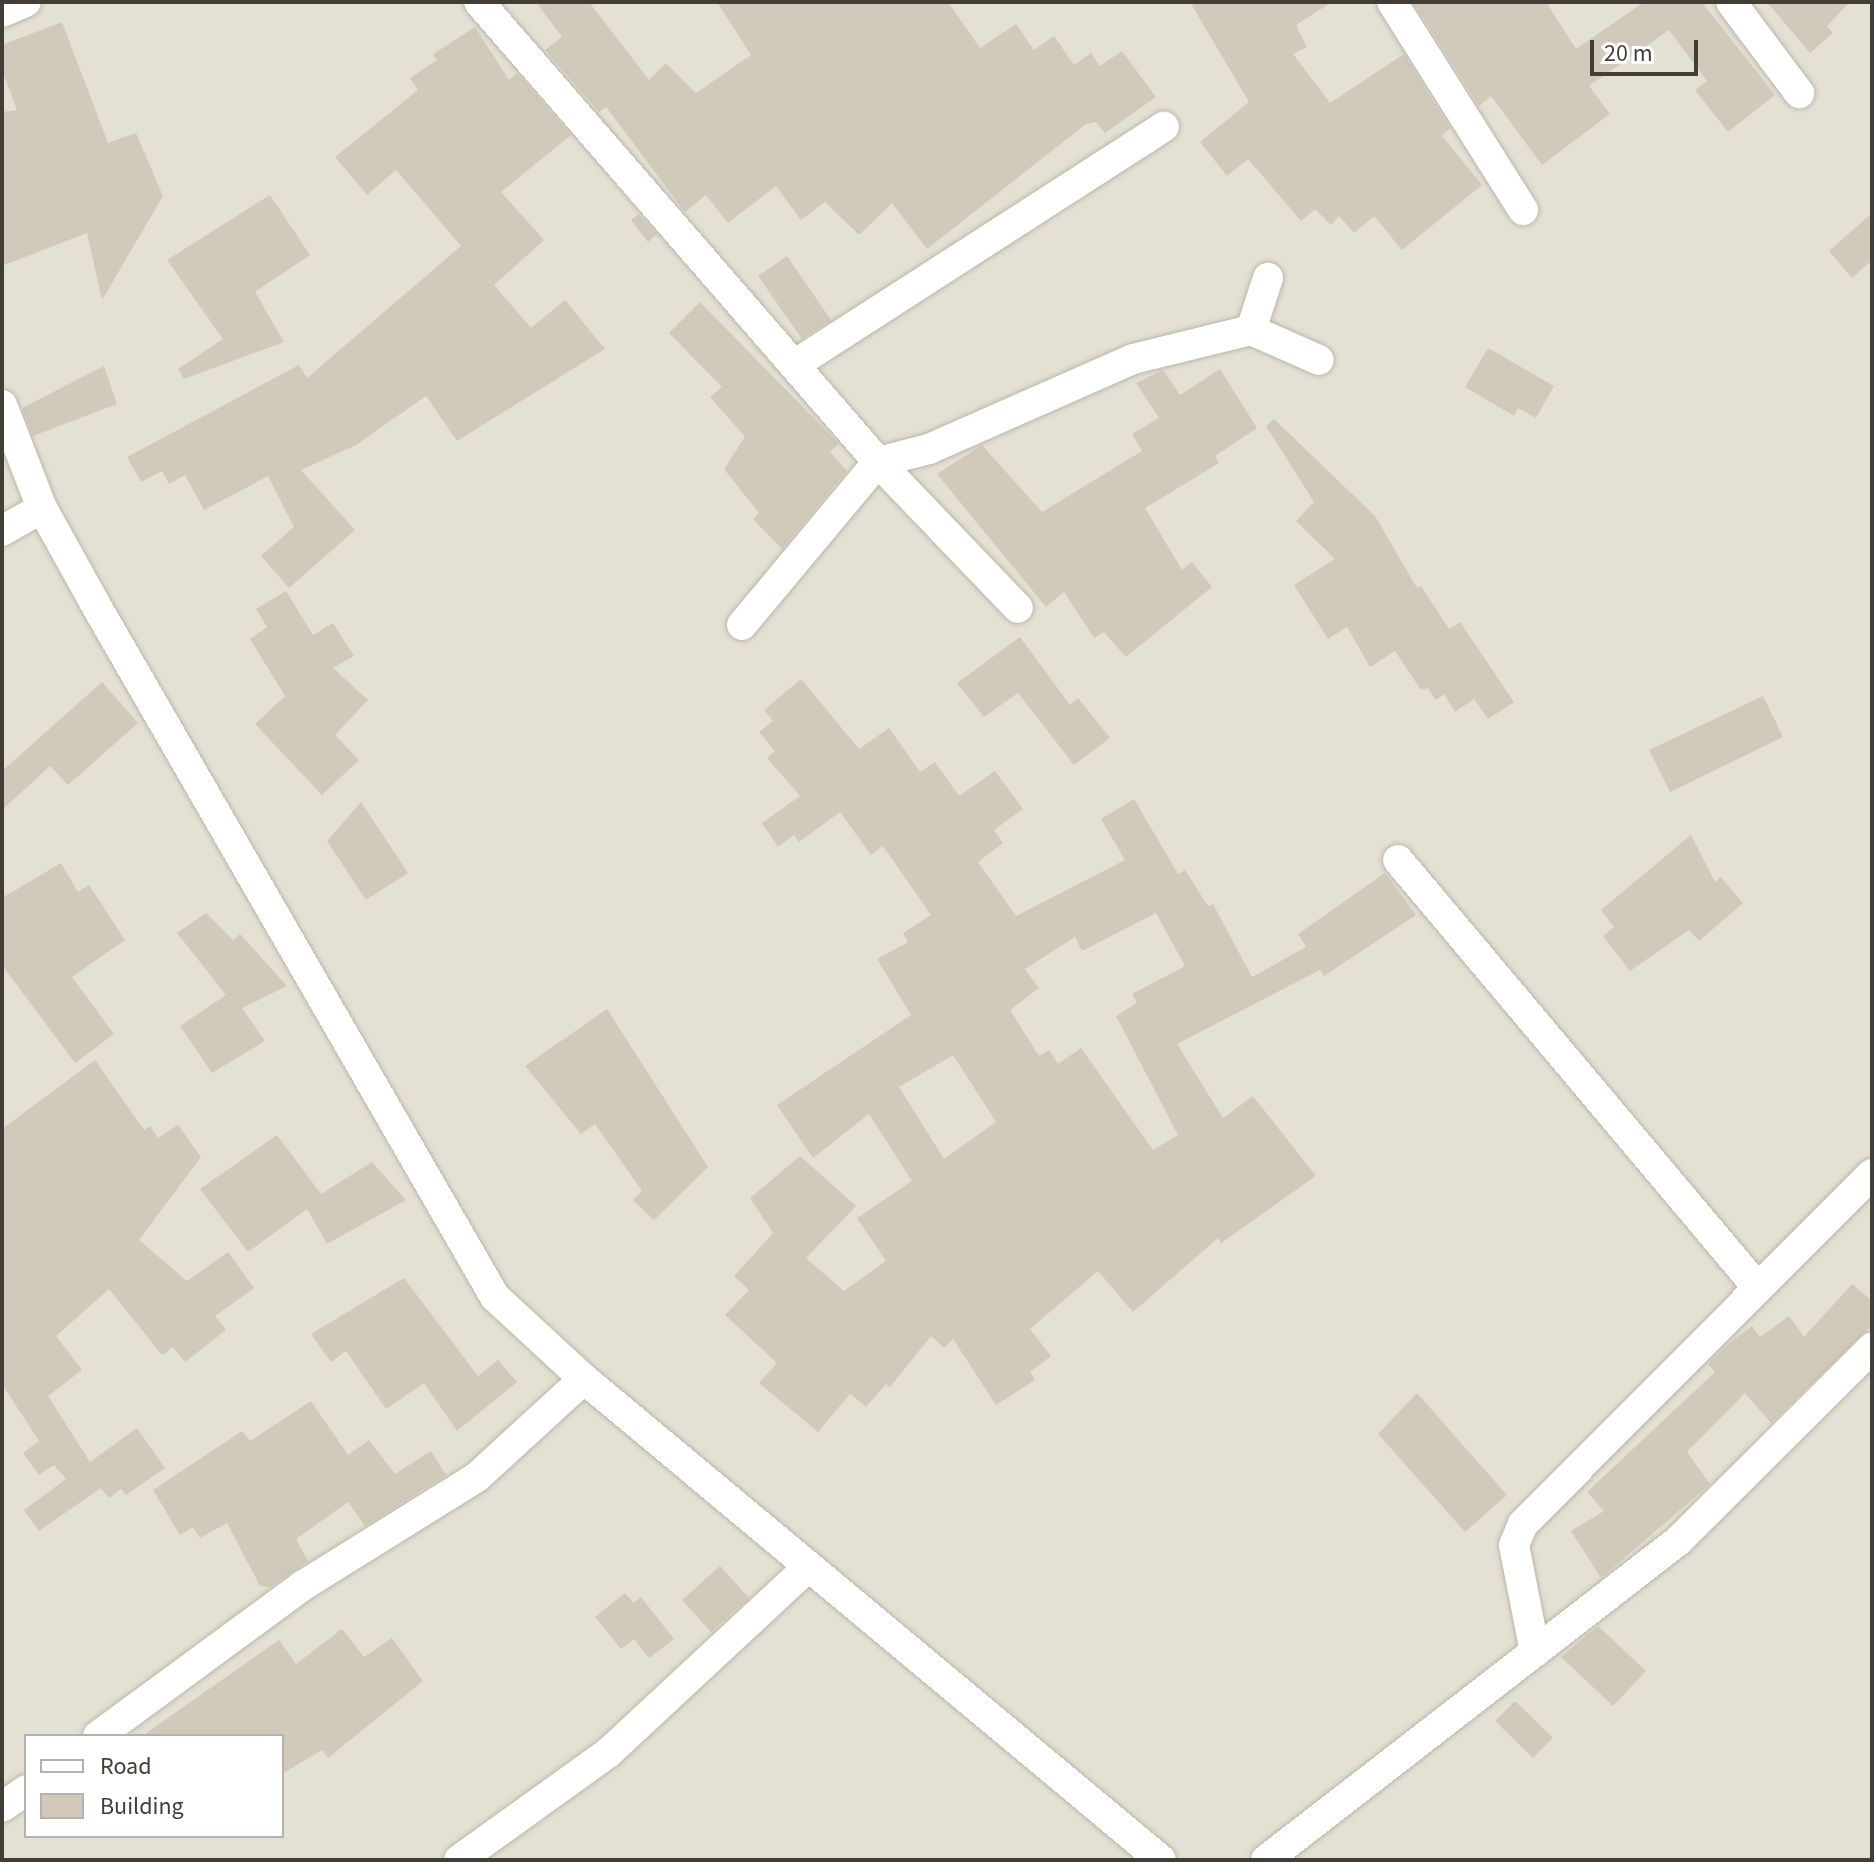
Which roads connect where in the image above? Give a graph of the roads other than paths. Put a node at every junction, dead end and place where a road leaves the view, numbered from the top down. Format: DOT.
graph roads {
  1 [pos="26,2"];
  2 [pos="479,2"];
  3 [pos="1392,2"];
  4 [pos="1731,2"];
  5 [pos="2,12"];
  6 [pos="1799,93"];
  7 [pos="1164,127"];
  8 [pos="1523,210"];
  9 [pos="1268,278"];
  10 [pos="1251,330"];
  11 [pos="1319,360"];
  12 [pos="794,365"];
  13 [pos="2,405"];
  14 [pos="878,462"];
  15 [pos="42,508"];
  16 [pos="2,531"];
  17 [pos="1018,608"];
  18 [pos="742,625"];
  19 [pos="1398,860"];
  20 [pos="1872,1174"];
  21 [pos="1758,1288"];
  22 [pos="1872,1348"];
  23 [pos="584,1379"];
  24 [pos="807,1568"];
  25 [pos="1535,1652"];
  26 [pos="101,1734"];
  27 [pos="24,1791"];
  28 [pos="2,1807"];
  29 [pos="1147,1857"];
  30 [pos="459,1860"];
  31 [pos="1266,1860"];
  1 -- 5 [label="street"];
  2 -- 12 [label="street"];
  3 -- 8 [label="street"];
  4 -- 6 [label="street"];
  7 -- 12 [label="street"];
  9 -- 10 [label="street"];
  10 -- 11 [label="street"];
  10 -- 14 [label="street"];
  12 -- 14 [label="street"];
  13 -- 15 [label="street"];
  14 -- 17 [label="street"];
  14 -- 18 [label="street"];
  15 -- 16 [label="street"];
  15 -- 23 [label="street"];
  19 -- 21 [label="street"];
  20 -- 21 [label="street"];
  21 -- 25 [label="street"];
  22 -- 25 [label="street"];
  23 -- 24 [label="street"];
  23 -- 26 [label="street"];
  24 -- 29 [label="street"];
  24 -- 30 [label="street"];
  25 -- 31 [label="street"];
  27 -- 28 [label="street"];
}
